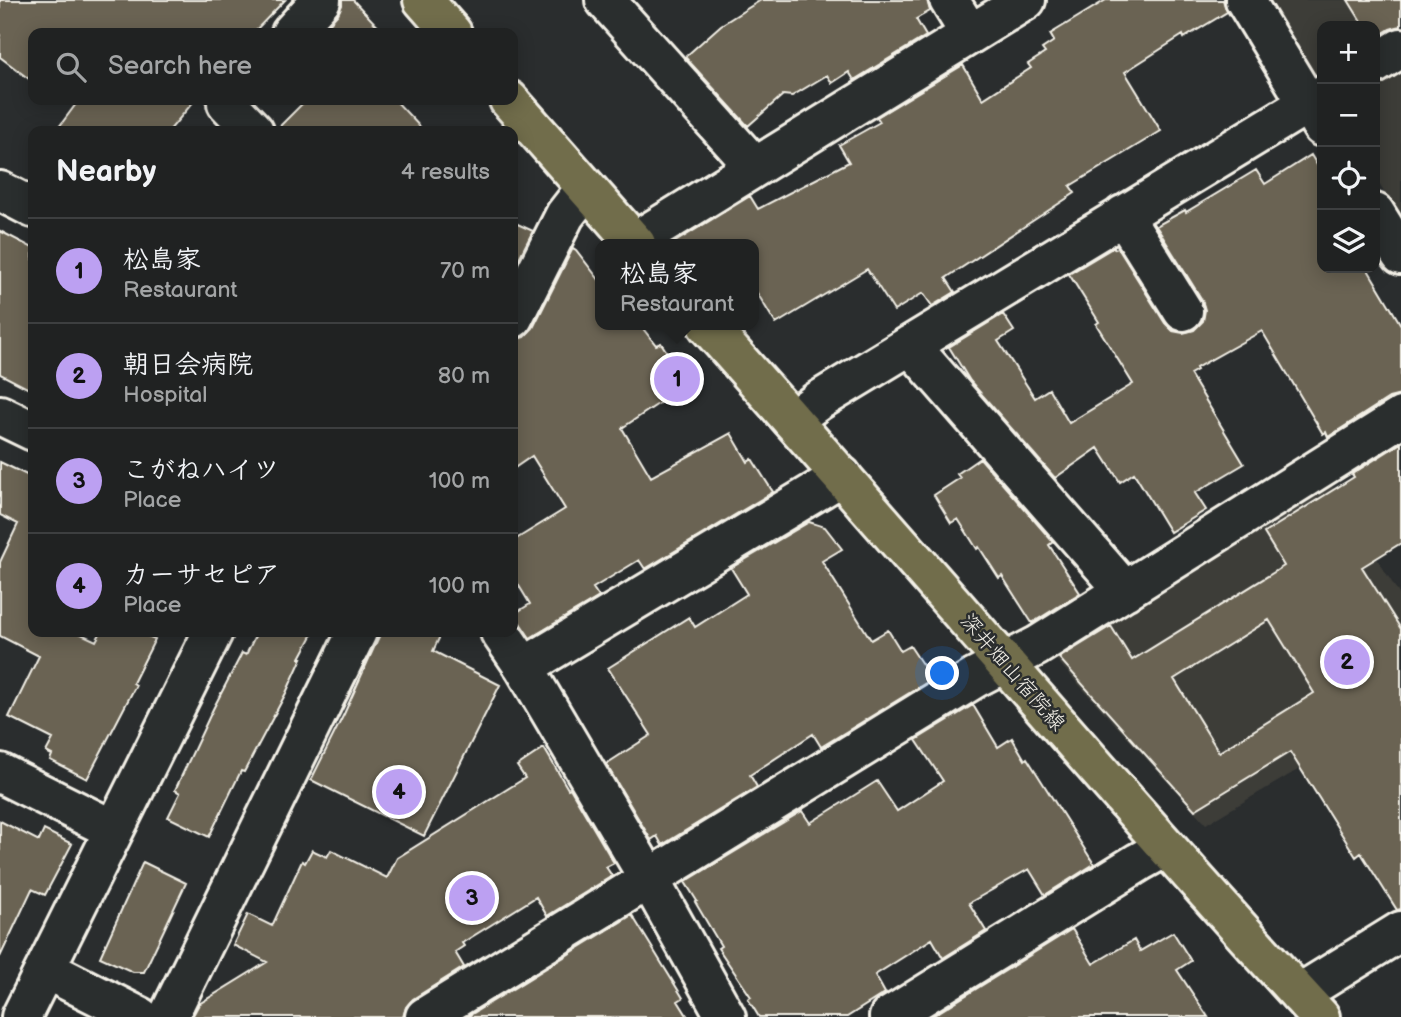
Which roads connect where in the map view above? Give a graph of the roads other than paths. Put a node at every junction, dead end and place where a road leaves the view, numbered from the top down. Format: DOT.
graph roads {
  1 [pos="321,0"];
  2 [pos="423,0"];
  3 [pos="605,0"];
  4 [pos="949,0"];
  5 [pos="1026,0"];
  6 [pos="1245,0"];
  7 [pos="296,28"];
  8 [pos="448,28"];
  9 [pos="970,34"];
  10 [pos="1401,48"];
  11 [pos="1380,61"];
  12 [pos="513,105"];
  13 [pos="1317,109"];
  14 [pos="221,110"];
  15 [pos="246,126"];
  16 [pos="755,167"];
  17 [pos="586,188"];
  18 [pos="0,191"];
  19 [pos="28,205"];
  20 [pos="1124,215"];
  21 [pos="1380,221"];
  22 [pos="631,239"];
  23 [pos="641,239"];
  24 [pos="1401,255"];
  25 [pos="518,308"];
  26 [pos="1183,311"];
  27 [pos="711,330"];
  28 [pos="910,345"];
  29 [pos="0,415"];
  30 [pos="1401,417"];
  31 [pos="792,420"];
  32 [pos="28,429"];
  33 [pos="842,477"];
  34 [pos="1125,591"];
  35 [pos="210,637"];
  36 [pos="355,637"];
  37 [pos="503,637"];
  38 [pos="1005,663"];
  39 [pos="524,667"];
  40 [pos="0,773"];
  41 [pos="114,830"];
  42 [pos="1166,847"];
  43 [pos="649,879"];
  44 [pos="1401,930"];
  45 [pos="45,969"];
  46 [pos="1309,1005"];
  47 [pos="21,1017"];
  48 [pos="140,1017"];
  49 [pos="168,1017"];
  50 [pos="425,1017"];
  51 [pos="726,1017"];
  52 [pos="889,1017"];
  1 -- 7 [label="street"];
  2 -- 8 [label="main road"];
  3 -- 16 [label="street"];
  4 -- 9 [label="street"];
  5 -- 9 [label="street"];
  6 -- 13 [label="street"];
  9 -- 16 [label="street"];
  10 -- 11 [label="street"];
  12 -- 17 [label="main road"];
  13 -- 20 [label="street"];
  14 -- 15 [label="street"];
  16 -- 23 [label="street"];
  17 -- 22 [label="main road"];
  17 -- 25 [label="street"];
  18 -- 19 [label="street"];
  20 -- 26 [label="street"];
  20 -- 28 [label="street"];
  21 -- 24 [label="street"];
  27 -- 31 [label="main road, 深井畑山宿院線"];
  28 -- 31 [label="street"];
  28 -- 34 [label="street"];
  29 -- 32 [label="street"];
  30 -- 34 [label="street"];
  31 -- 33 [label="main road, 深井畑山宿院線"];
  33 -- 38 [label="main road, 深井畑山宿院線"];
  33 -- 39 [label="street"];
  34 -- 38 [label="street"];
  35 -- 41 [label="street"];
  36 -- 49 [label="street"];
  37 -- 39 [label="street"];
  38 -- 42 [label="main road, 深井畑山宿院線"];
  38 -- 43 [label="street"];
  39 -- 43 [label="street"];
  40 -- 41 [label="street"];
  41 -- 45 [label="street"];
  42 -- 46 [label="main road, 深井畑山宿院線"];
  42 -- 52 [label="street"];
  43 -- 50 [label="street"];
  43 -- 51 [label="street"];
  44 -- 46 [label="street"];
  45 -- 47 [label="street"];
  45 -- 48 [label="street"];
}
